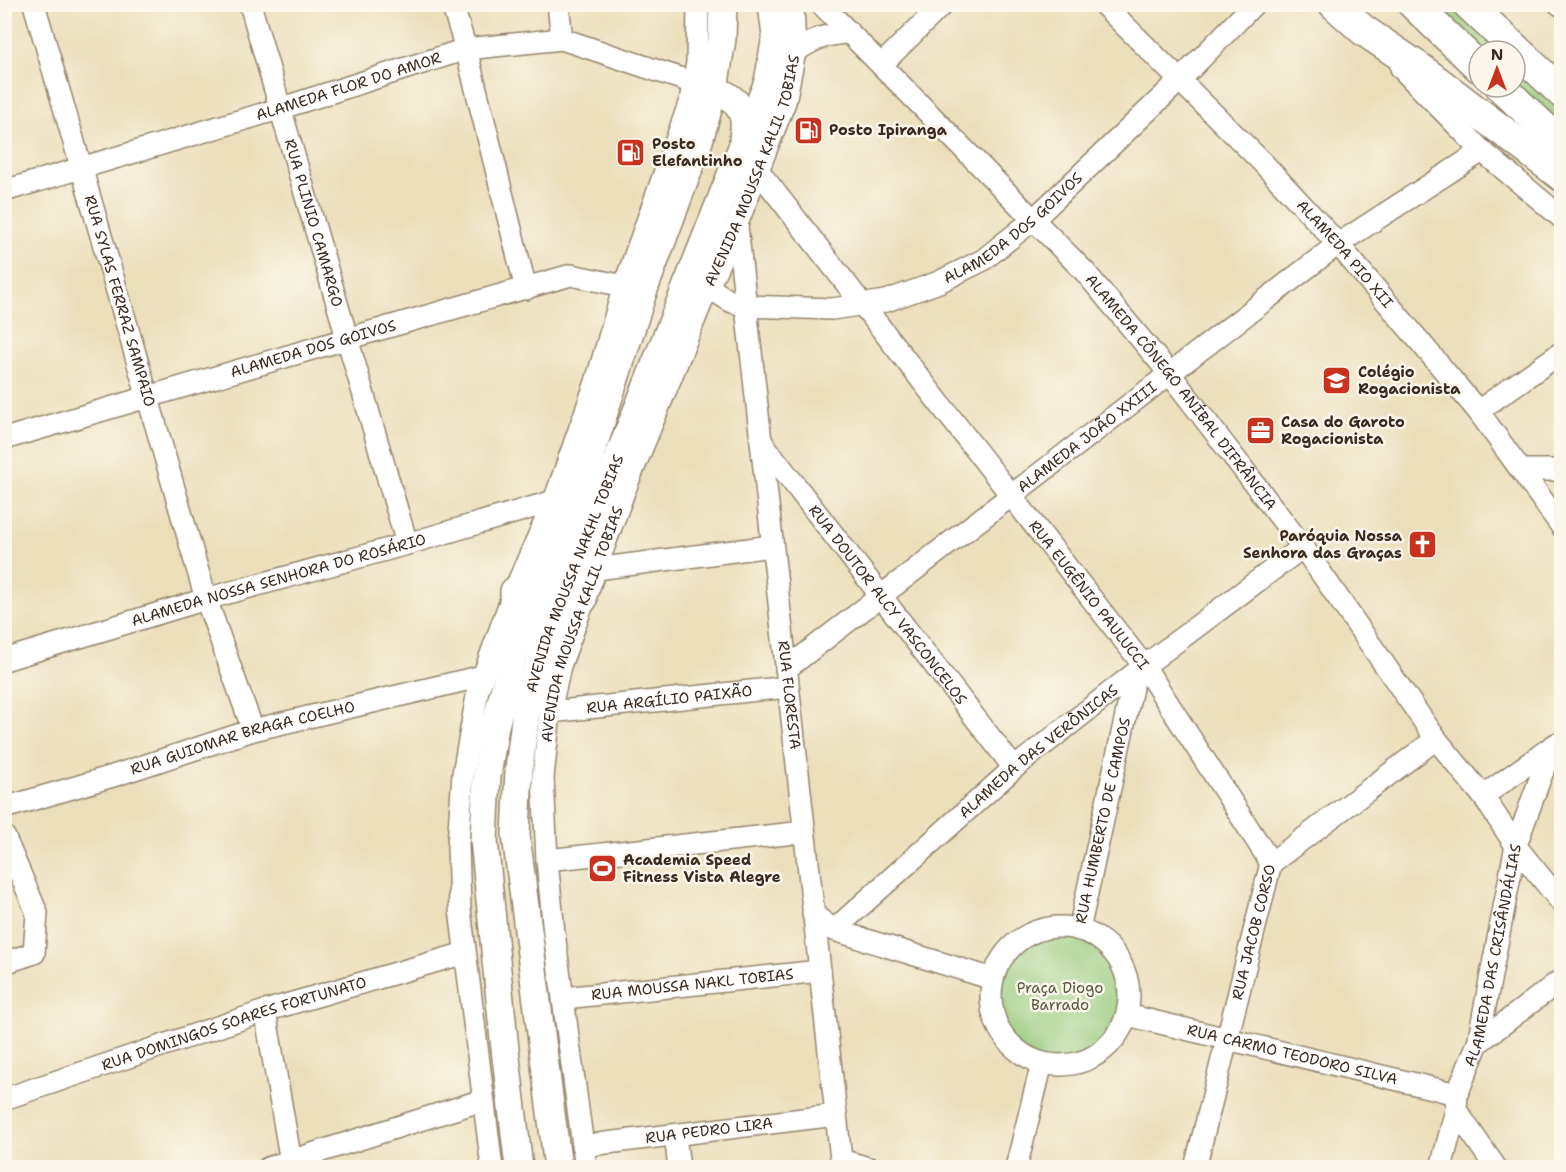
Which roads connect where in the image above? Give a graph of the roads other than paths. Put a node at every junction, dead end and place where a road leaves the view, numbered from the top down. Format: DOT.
graph roads {
  1 [pos="34,4"];
  2 [pos="250,4"];
  3 [pos="452,4"];
  4 [pos="558,4"];
  5 [pos="698,4"];
  6 [pos="723,4"];
  7 [pos="772,4"];
  8 [pos="793,4"];
  9 [pos="821,4"];
  10 [pos="943,4"];
  11 [pos="1103,4"];
  12 [pos="1254,4"];
  13 [pos="1334,4"];
  14 [pos="1413,4"];
  15 [pos="1468,4"];
  16 [pos="1362,30"];
  17 [pos="849,33"];
  18 [pos="562,39"];
  19 [pos="466,49"];
  20 [pos="795,52"];
  21 [pos="1467,56"];
  22 [pos="881,65"];
  23 [pos="1179,81"];
  24 [pos="779,84"];
  25 [pos="699,91"];
  26 [pos="1562,93"];
  27 [pos="1514,99"];
  28 [pos="282,108"];
  29 [pos="1562,144"];
  30 [pos="1482,151"];
  31 [pos="750,159"];
  32 [pos="82,170"];
  33 [pos="1562,176"];
  34 [pos="4,191"];
  35 [pos="733,213"];
  36 [pos="1562,218"];
  37 [pos="1033,220"];
  38 [pos="666,227"];
  39 [pos="1338,244"];
  40 [pos="699,283"];
  41 [pos="526,289"];
  42 [pos="633,289"];
  43 [pos="863,305"];
  44 [pos="745,306"];
  45 [pos="668,333"];
  46 [pos="346,339"];
  47 [pos="1562,352"];
  48 [pos="621,360"];
  49 [pos="1170,374"];
  50 [pos="596,382"];
  51 [pos="148,396"];
  52 [pos="1478,411"];
  53 [pos="626,437"];
  54 [pos="4,439"];
  55 [pos="760,441"];
  56 [pos="1521,470"];
  57 [pos="1562,470"];
  58 [pos="624,492"];
  59 [pos="1012,495"];
  60 [pos="554,501"];
  61 [pos="1562,526"];
  62 [pos="407,544"];
  63 [pos="772,546"];
  64 [pos="1303,547"];
  65 [pos="596,569"];
  66 [pos="514,591"];
  67 [pos="881,596"];
  68 [pos="206,598"];
  69 [pos="583,600"];
  70 [pos="546,639"];
  71 [pos="514,653"];
  72 [pos="4,660"];
  73 [pos="1139,670"];
  74 [pos="483,676"];
  75 [pos="787,678"];
  76 [pos="550,712"];
  77 [pos="253,730"];
  78 [pos="1436,739"];
  79 [pos="1559,742"];
  80 [pos="1014,768"];
  81 [pos="1483,796"];
  82 [pos="9,810"];
  83 [pos="804,832"];
  84 [pos="4,837"];
  85 [pos="1516,845"];
  86 [pos="547,860"];
  87 [pos="1271,863"];
  88 [pos="1562,903"];
  89 [pos="813,914"];
  90 [pos="834,930"];
  91 [pos="1079,930"];
  92 [pos="465,953"];
  93 [pos="4,963"];
  94 [pos="820,971"];
  95 [pos="993,979"];
  96 [pos="1562,979"];
  97 [pos="499,988"];
  98 [pos="536,988"];
  99 [pos="564,998"];
  100 [pos="265,1011"];
  101 [pos="1127,1015"];
  102 [pos="541,1037"];
  103 [pos="1226,1038"];
  104 [pos="504,1040"];
  105 [pos="1478,1043"];
  106 [pos="1042,1063"];
  107 [pos="4,1099"];
  108 [pos="483,1100"];
  109 [pos="1457,1102"];
  110 [pos="836,1115"];
  111 [pos="675,1135"];
  112 [pos="555,1138"];
  113 [pos="575,1157"];
  114 [pos="291,1164"];
  115 [pos="841,1164"];
  116 [pos="268,1167"];
  117 [pos="492,1167"];
  118 [pos="519,1167"];
  119 [pos="558,1167"];
  120 [pos="585,1167"];
  121 [pos="679,1167"];
  122 [pos="870,1167"];
  123 [pos="1016,1167"];
  124 [pos="1195,1167"];
  125 [pos="1441,1167"];
  126 [pos="1496,1167"];
  1 -- 32 [label="street, RUA SYLAS FERRAZ SAMPAIO"];
  2 -- 28 [label="street, RUA PLINIO CAMARGO"];
  3 -- 19 [label="street"];
  4 -- 18 [label="street"];
  5 -- 25 [label="street"];
  6 -- 25 [label="main road, AVENIDA MOUSSA NAKHL TOBIAS"];
  7 -- 24 [label="main road, AVENIDA MOUSSA NAKHL TOBIAS"];
  8 -- 20 [label="street, AVENIDA MOUSSA KALIL TOBIAS"];
  9 -- 17 [label="street, ALAMEDA CÔNEGO ANÍBAL DIFRÂNCIA"];
  10 -- 22 [label="street"];
  11 -- 23 [label="street, ALAMEDA PIO XII"];
  12 -- 23 [label="street, ALAMEDA DOS GOIVOS"];
  13 -- 16 [label="highway"];
  14 -- 21 [label="highway"];
  15 -- 26 [label="highway"];
  16 -- 30 [label="street"];
  16 -- 33 [label="highway"];
  17 -- 20 [label="street"];
  17 -- 22 [label="street, ALAMEDA CÔNEGO ANÍBAL DIFRÂNCIA"];
  18 -- 19 [label="street, ALAMEDA FLOR DO AMOR"];
  18 -- 25 [label="street, ALAMEDA FLOR DO AMOR"];
  19 -- 28 [label="street, ALAMEDA FLOR DO AMOR"];
  19 -- 41 [label="street"];
  20 -- 24 [label="street, AVENIDA MOUSSA KALIL TOBIAS"];
  22 -- 37 [label="street, ALAMEDA CÔNEGO ANÍBAL DIFRÂNCIA"];
  23 -- 37 [label="street, ALAMEDA DOS GOIVOS"];
  23 -- 39 [label="street, ALAMEDA PIO XII"];
  24 -- 31 [label="main road, AVENIDA MOUSSA NAKHL TOBIAS"];
  25 -- 31 [label="main road"];
  25 -- 38 [label="main road, AVENIDA MOUSSA NAKHL TOBIAS"];
  25 -- 42 [label="street"];
  27 -- 29 [label="highway"];
  28 -- 32 [label="street, ALAMEDA FLOR DO AMOR"];
  28 -- 46 [label="street, RUA PLINIO CAMARGO"];
  30 -- 36 [label="street"];
  30 -- 39 [label="street, ALAMEDA JOÃO XXIII"];
  31 -- 35 [label="main road, AVENIDA MOUSSA NAKHL TOBIAS"];
  31 -- 43 [label="street, RUA EUGÊNIO PAULUCCI"];
  32 -- 34 [label="street, ALAMEDA FLOR DO AMOR"];
  32 -- 51 [label="street, RUA SYLAS FERRAZ SAMPAIO"];
  35 -- 40 [label="main road, AVENIDA MOUSSA NAKHL TOBIAS"];
  35 -- 44 [label="street, RUA FLORESTA"];
  37 -- 43 [label="street, ALAMEDA DOS GOIVOS"];
  37 -- 49 [label="street, ALAMEDA CÔNEGO ANÍBAL DIFRÂNCIA"];
  38 -- 40 [label="main road"];
  38 -- 42 [label="main road, AVENIDA MOUSSA NAKHL TOBIAS"];
  39 -- 49 [label="street, ALAMEDA JOÃO XXIII"];
  39 -- 52 [label="street, ALAMEDA PIO XII"];
  40 -- 44 [label="street, ALAMEDA DOS GOIVOS"];
  40 -- 45 [label="main road, AVENIDA MOUSSA NAKHL TOBIAS"];
  40 -- 58 [label="street, AVENIDA MOUSSA KALIL TOBIAS"];
  41 -- 42 [label="street, ALAMEDA DOS GOIVOS"];
  41 -- 46 [label="street, ALAMEDA DOS GOIVOS"];
  42 -- 45 [label="main road"];
  42 -- 48 [label="main road, AVENIDA MOUSSA NAKHL TOBIAS"];
  42 -- 50 [label="street"];
  43 -- 44 [label="street, ALAMEDA DOS GOIVOS"];
  43 -- 59 [label="street, RUA EUGÊNIO PAULUCCI"];
  44 -- 55 [label="street, RUA FLORESTA"];
  45 -- 53 [label="main road, AVENIDA MOUSSA NAKHL TOBIAS"];
  46 -- 51 [label="street, ALAMEDA DOS GOIVOS"];
  46 -- 62 [label="street, RUA PLINIO CAMARGO"];
  47 -- 52 [label="street"];
  48 -- 50 [label="main road"];
  48 -- 71 [label="main road, AVENIDA MOUSSA NAKHL TOBIAS"];
  49 -- 59 [label="street, ALAMEDA JOÃO XXIII"];
  49 -- 64 [label="street, ALAMEDA CÔNEGO ANÍBAL DIFRÂNCIA"];
  50 -- 60 [label="street"];
  51 -- 54 [label="street, ALAMEDA DOS GOIVOS"];
  51 -- 68 [label="street, RUA SYLAS FERRAZ SAMPAIO"];
  52 -- 56 [label="street, ALAMEDA PIO XII"];
  53 -- 58 [label="main road"];
  53 -- 70 [label="main road, AVENIDA MOUSSA NAKHL TOBIAS"];
  55 -- 63 [label="street, RUA FLORESTA"];
  55 -- 67 [label="street, RUA DOUTOR ALCY VASCONCELOS"];
  56 -- 57 [label="street"];
  56 -- 61 [label="street, ALAMEDA PIO XII"];
  58 -- 65 [label="street, AVENIDA MOUSSA KALIL TOBIAS"];
  59 -- 67 [label="street, ALAMEDA JOÃO XXIII"];
  59 -- 73 [label="street, RUA EUGÊNIO PAULUCCI"];
  60 -- 62 [label="street, ALAMEDA NOSSA SENHORA DO ROSÁRIO"];
  60 -- 66 [label="street"];
  62 -- 68 [label="street, ALAMEDA NOSSA SENHORA DO ROSÁRIO"];
  63 -- 65 [label="street"];
  63 -- 75 [label="street, RUA FLORESTA"];
  64 -- 73 [label="street, ALAMEDA DAS VERÔNICAS"];
  64 -- 78 [label="street, ALAMEDA CÔNEGO ANÍBAL DIFRÂNCIA"];
  65 -- 69 [label="street, AVENIDA MOUSSA KALIL TOBIAS"];
  66 -- 71 [label="main road"];
  66 -- 74 [label="street"];
  67 -- 75 [label="street, ALAMEDA JOÃO XXIII"];
  67 -- 80 [label="street, RUA DOUTOR ALCY VASCONCELOS"];
  68 -- 72 [label="street, ALAMEDA NOSSA SENHORA DO ROSÁRIO"];
  68 -- 77 [label="street, RUA SYLAS FERRAZ SAMPAIO"];
  69 -- 70 [label="main road"];
  69 -- 76 [label="street, AVENIDA MOUSSA KALIL TOBIAS"];
  70 -- 98 [label="main road, AVENIDA MOUSSA NAKHL TOBIAS"];
  71 -- 97 [label="main road, AVENIDA MOUSSA NAKHL TOBIAS"];
  73 -- 80 [label="street, ALAMEDA DAS VERÔNICAS"];
  73 -- 87 [label="street, RUA EUGÊNIO PAULUCCI"];
  73 -- 91 [label="street, RUA HUMBERTO DE CAMPOS"];
  74 -- 77 [label="street, RUA GUIOMAR BRAGA COELHO"];
  74 -- 92 [label="street"];
  75 -- 76 [label="street, RUA ARGÍLIO PAIXÃO"];
  75 -- 83 [label="street, RUA FLORESTA"];
  76 -- 86 [label="street, AVENIDA MOUSSA KALIL TOBIAS"];
  77 -- 82 [label="street, RUA GUIOMAR BRAGA COELHO"];
  78 -- 81 [label="street, ALAMEDA CÔNEGO ANÍBAL DIFRÂNCIA"];
  78 -- 87 [label="street, RUA JACOB CORSO"];
  79 -- 81 [label="street"];
  79 -- 85 [label="street, ALAMEDA DAS CRISÂNDÁLIAS"];
  80 -- 90 [label="street, ALAMEDA DAS VERÔNICAS"];
  81 -- 85 [label="street, ALAMEDA CÔNEGO ANÍBAL DIFRÂNCIA"];
  83 -- 86 [label="street"];
  83 -- 89 [label="street, RUA FLORESTA"];
  84 -- 93 [label="street"];
  85 -- 88 [label="street, ALAMEDA CÔNEGO ANÍBAL DIFRÂNCIA"];
  85 -- 105 [label="street, ALAMEDA DAS CRISÂNDÁLIAS"];
  86 -- 99 [label="street, AVENIDA MOUSSA KALIL TOBIAS"];
  87 -- 103 [label="street, RUA JACOB CORSO"];
  89 -- 90 [label="street"];
  89 -- 94 [label="street, RUA FLORESTA"];
  90 -- 95 [label="street"];
  91 -- 95 [label="street"];
  91 -- 101 [label="street"];
  92 -- 100 [label="street, RUA DOMINGOS SOARES FORTUNATO"];
  92 -- 108 [label="street"];
  94 -- 99 [label="street, RUA MOUSSA NAKL TOBIAS"];
  94 -- 110 [label="street, RUA FLORESTA"];
  95 -- 106 [label="street"];
  96 -- 105 [label="street"];
  97 -- 98 [label="main road"];
  97 -- 104 [label="main road, AVENIDA MOUSSA NAKHL TOBIAS"];
  98 -- 102 [label="main road, AVENIDA MOUSSA NAKHL TOBIAS"];
  99 -- 113 [label="street, AVENIDA MOUSSA KALIL TOBIAS"];
  100 -- 107 [label="street, RUA DOMINGOS SOARES FORTUNATO"];
  100 -- 114 [label="street"];
  101 -- 103 [label="street, RUA CARMO TEODORO SILVA"];
  101 -- 106 [label="street"];
  102 -- 104 [label="main road"];
  102 -- 112 [label="main road, AVENIDA MOUSSA NAKHL TOBIAS"];
  103 -- 109 [label="street, RUA CARMO TEODORO SILVA"];
  103 -- 124 [label="street, RUA JACOB CORSO"];
  104 -- 118 [label="main road, AVENIDA MOUSSA NAKHL TOBIAS"];
  105 -- 109 [label="street, ALAMEDA DAS CRISÂNDÁLIAS"];
  106 -- 123 [label="street"];
  108 -- 114 [label="street"];
  108 -- 117 [label="street"];
  109 -- 125 [label="street, ALAMEDA DAS CRISÂNDÁLIAS"];
  109 -- 126 [label="street"];
  110 -- 111 [label="street, RUA PEDRO LIRA"];
  110 -- 115 [label="street, RUA FLORESTA"];
  111 -- 113 [label="street, RUA PEDRO LIRA"];
  111 -- 121 [label="street"];
  112 -- 113 [label="main road"];
  112 -- 119 [label="main road, AVENIDA MOUSSA NAKHL TOBIAS"];
  113 -- 120 [label="street, AVENIDA MOUSSA KALIL TOBIAS"];
  114 -- 116 [label="street"];
  115 -- 122 [label="street"];
}
